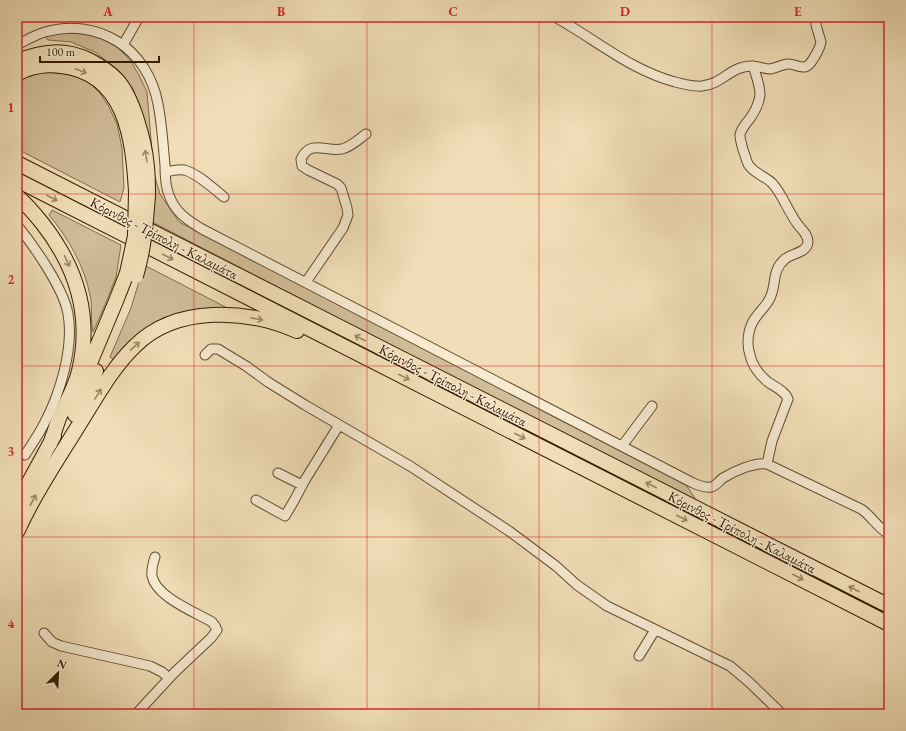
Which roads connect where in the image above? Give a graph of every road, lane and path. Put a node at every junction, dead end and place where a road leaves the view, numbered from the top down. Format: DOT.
graph roads {
  1 [pos="139,17"];
  2 [pos="555,17"];
  3 [pos="816,17"];
  4 [pos="17,45"];
  5 [pos="123,45"];
  6 [pos="17,61"];
  7 [pos="753,66"];
  8 [pos="17,74"];
  9 [pos="366,134"];
  10 [pos="17,159"];
  11 [pos="17,163"];
  12 [pos="165,172"];
  13 [pos="50,179"];
  14 [pos="17,180"];
  15 [pos="142,193"];
  16 [pos="17,196"];
  17 [pos="224,198"];
  18 [pos="17,225"];
  19 [pos="131,274"];
  20 [pos="306,282"];
  21 [pos="205,354"];
  22 [pos="370,360"];
  23 [pos="652,406"];
  24 [pos="339,425"];
  25 [pos="50,444"];
  26 [pos="622,446"];
  27 [pos="25,455"];
  28 [pos="767,464"];
  29 [pos="51,468"];
  30 [pos="278,473"];
  31 [pos="302,485"];
  32 [pos="256,500"];
  33 [pos="17,504"];
  34 [pos="17,532"];
  35 [pos="889,534"];
  36 [pos="155,557"];
  37 [pos="889,606"];
  38 [pos="889,624"];
  39 [pos="655,630"];
  40 [pos="44,633"];
  41 [pos="639,656"];
  42 [pos="169,678"];
  43 [pos="136,714"];
  44 [pos="782,714"];
  1 -- 5 [label="street"];
  2 -- 7 [label="street"];
  3 -- 7 [label="street"];
  4 -- 5 [label="street"];
  5 -- 12 [label="street"];
  15 -- 6 [label="highway, one-way"];
  7 -- 28 [label="street"];
  8 -- 15 [label="highway, one-way"];
  9 -- 20 [label="street"];
  10 -- 13 [label="highway"];
  11 -- 13 [label="highway, Κόρινθος - Τρίπολη - Καλαμάτα"];
  12 -- 17 [label="street"];
  12 -- 20 [label="street"];
  37 -- 13 [label="highway, Κόρινθος - Τρίπολη - Καλαμάτα, one-way"];
  14 -- 22 [label="highway, Κόρινθος - Τρίπολη - Καλαμάτα, one-way"];
  15 -- 19 [label="highway, bridge"];
  16 -- 25 [label="highway, one-way"];
  18 -- 27 [label="street"];
  19 -- 25 [label="highway"];
  19 -- 29 [label="highway"];
  20 -- 26 [label="street"];
  21 -- 24 [label="street"];
  29 -- 22 [label="highway, one-way"];
  22 -- 38 [label="highway, Κόρινθος - Τρίπολη - Καλαμάτα, one-way"];
  23 -- 26 [label="street"];
  24 -- 31 [label="street"];
  24 -- 39 [label="street"];
  25 -- 33 [label="highway"];
  26 -- 28 [label="street"];
  28 -- 35 [label="street"];
  34 -- 29 [label="highway, one-way"];
  30 -- 31 [label="street"];
  31 -- 32 [label="street"];
  36 -- 42 [label="street"];
  39 -- 41 [label="street"];
  39 -- 44 [label="street"];
  40 -- 42 [label="street"];
  42 -- 43 [label="street"];
}
